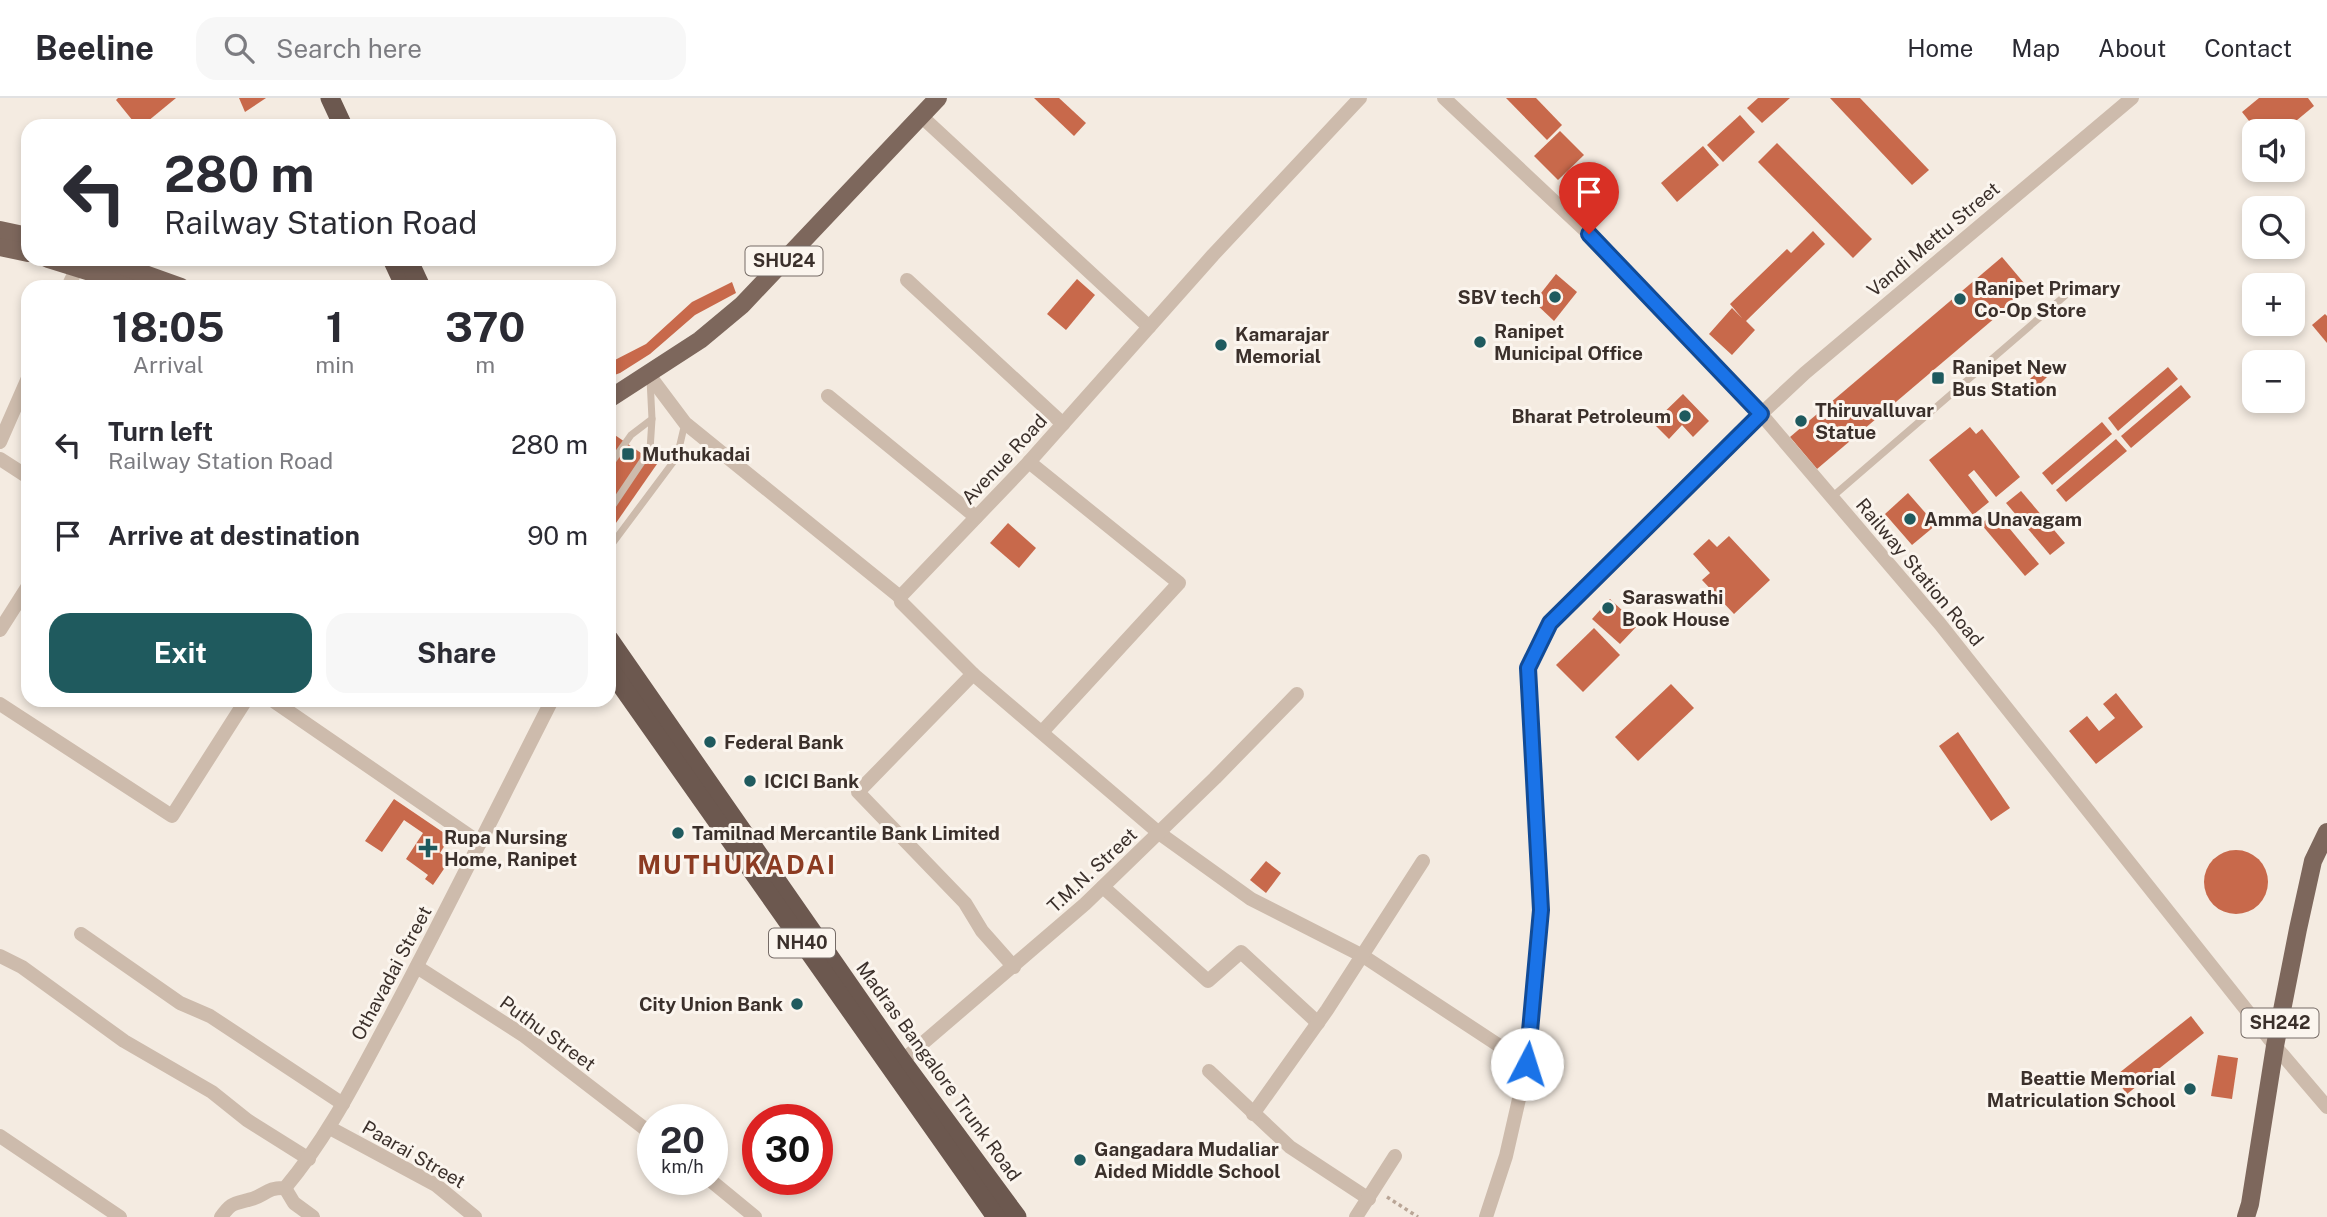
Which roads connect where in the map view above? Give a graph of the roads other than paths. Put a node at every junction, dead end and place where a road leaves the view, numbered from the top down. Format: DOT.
graph roads {
  1 [pos="316,98"];
  2 [pos="330,98"];
  3 [pos="938,98"];
  4 [pos="1360,98"];
  5 [pos="1444,98"];
  6 [pos="2132,98"];
  7 [pos="921,116"];
  8 [pos="325,119"];
  9 [pos="340,119"];
  10 [pos="0,230"];
  11 [pos="21,234"];
  12 [pos="0,247"];
  13 [pos="21,252"];
  14 [pos="86,266"];
  15 [pos="122,266"];
  16 [pos="121,280"];
  17 [pos="162,280"];
  18 [pos="907,280"];
  19 [pos="2067,294"];
  20 [pos="1149,327"];
  21 [pos="649,375"];
  22 [pos="21,394"];
  23 [pos="616,395"];
  24 [pos="828,396"];
  25 [pos="1761,414"];
  26 [pos="652,419"];
  27 [pos="685,423"];
  28 [pos="1063,424"];
  29 [pos="0,442"];
  30 [pos="616,456"];
  31 [pos="0,459"];
  32 [pos="1029,462"];
  33 [pos="21,472"];
  34 [pos="1832,497"];
  35 [pos="616,501"];
  36 [pos="976,517"];
  37 [pos="616,539"];
  38 [pos="900,597"];
  39 [pos="21,598"];
  40 [pos="0,630"];
  41 [pos="616,649"];
  42 [pos="973,674"];
  43 [pos="616,678"];
  44 [pos="1297,694"];
  45 [pos="0,704"];
  46 [pos="242,707"];
  47 [pos="282,707"];
  48 [pos="548,707"];
  49 [pos="1042,733"];
  50 [pos="2327,832"];
  51 [pos="1159,833"];
  52 [pos="480,843"];
  53 [pos="1423,861"];
  54 [pos="1103,887"];
  55 [pos="81,934"];
  56 [pos="0,956"];
  57 [pos="1363,956"];
  58 [pos="417,967"];
  59 [pos="1014,967"];
  60 [pos="1318,1023"];
  61 [pos="2275,1046"];
  62 [pos="894,1062"];
  63 [pos="1527,1064"];
  64 [pos="1209,1071"];
  65 [pos="343,1104"];
  66 [pos="2327,1107"];
  67 [pos="1253,1114"];
  68 [pos="637,1123"];
  69 [pos="330,1128"];
  70 [pos="0,1136"];
  71 [pos="1395,1156"];
  72 [pos="309,1159"];
  73 [pos="984,1187"];
  74 [pos="285,1188"];
  75 [pos="1372,1194"];
  76 [pos="728,1195"];
  77 [pos="120,1217"];
  78 [pos="221,1217"];
  79 [pos="313,1217"];
  80 [pos="475,1217"];
  81 [pos="755,1217"];
  82 [pos="996,1217"];
  83 [pos="1017,1217"];
  84 [pos="1356,1217"];
  85 [pos="1486,1217"];
  86 [pos="2246,1217"];
  1 -- 8 [label="highway"];
  2 -- 9 [label="highway"];
  3 -- 7 [label="main road, SHU24"];
  4 -- 20 [label="street, Avenue Road"];
  5 -- 25 [label="street, Railway Station Road"];
  6 -- 25 [label="street, Vandi Mettu Street"];
  7 -- 20 [label="street"];
  7 -- 21 [label="main road, SHU24"];
  10 -- 11 [label="main road"];
  12 -- 13 [label="main road"];
  14 -- 16 [label="main road"];
  15 -- 17 [label="main road"];
  18 -- 28 [label="street"];
  19 -- 34 [label="lane"];
  20 -- 28 [label="street, Avenue Road"];
  21 -- 23 [label="main road, SHU24"];
  21 -- 26 [label="lane"];
  21 -- 27 [label="street"];
  22 -- 29 [label="street"];
  24 -- 36 [label="street"];
  25 -- 34 [label="street, Railway Station Road"];
  25 -- 63 [label="street, Vandi Mettu Street"];
  26 -- 30 [label="lane"];
  26 -- 35 [label="lane"];
  27 -- 37 [label="lane"];
  27 -- 38 [label="street"];
  28 -- 32 [label="street, Avenue Road"];
  31 -- 33 [label="street"];
  32 -- 36 [label="street, Avenue Road"];
  32 -- 49 [label="street"];
  34 -- 61 [label="street, Railway Station Road"];
  36 -- 38 [label="street, Avenue Road"];
  38 -- 42 [label="street"];
  39 -- 40 [label="street"];
  41 -- 62 [label="highway, Madras Bangalore Trunk Road / NH40"];
  42 -- 49 [label="street"];
  42 -- 59 [label="street"];
  43 -- 62 [label="highway, Madras Bangalore Trunk Road / NH40"];
  44 -- 51 [label="street, T.M.N. Street"];
  45 -- 46 [label="street"];
  47 -- 52 [label="street"];
  48 -- 52 [label="street, Othavadai Street"];
  49 -- 51 [label="street"];
  50 -- 61 [label="main road, SH242"];
  51 -- 54 [label="street, T.M.N. Street"];
  51 -- 57 [label="street"];
  52 -- 58 [label="street, Othavadai Street"];
  53 -- 57 [label="street"];
  54 -- 59 [label="street, T.M.N. Street"];
  54 -- 60 [label="street"];
  55 -- 65 [label="street"];
  56 -- 72 [label="street"];
  57 -- 60 [label="street"];
  57 -- 63 [label="street"];
  58 -- 65 [label="street, Othavadai Street"];
  58 -- 68 [label="street, Puthu Street"];
  59 -- 62 [label="street, T.M.N. Street"];
  60 -- 67 [label="street"];
  61 -- 66 [label="street, Railway Station Road"];
  61 -- 86 [label="main road, SH242"];
  62 -- 73 [label="highway, Madras Bangalore Trunk Road / NH40"];
  63 -- 85 [label="street, Vandi Mettu Street"];
  64 -- 67 [label="street"];
  65 -- 69 [label="street, Othavadai Street"];
  67 -- 75 [label="street"];
  69 -- 72 [label="street, Othavadai Street"];
  69 -- 80 [label="street, Paarai Street"];
  70 -- 77 [label="street"];
  71 -- 75 [label="street"];
  72 -- 74 [label="street, Othavadai Street"];
  73 -- 82 [label="highway, Madras Bangalore Trunk Road / NH40"];
  73 -- 83 [label="highway, Madras Bangalore Trunk Road / NH40"];
  74 -- 78 [label="street"];
  74 -- 79 [label="street"];
  75 -- 84 [label="street"];
  76 -- 81 [label="street"];
}
